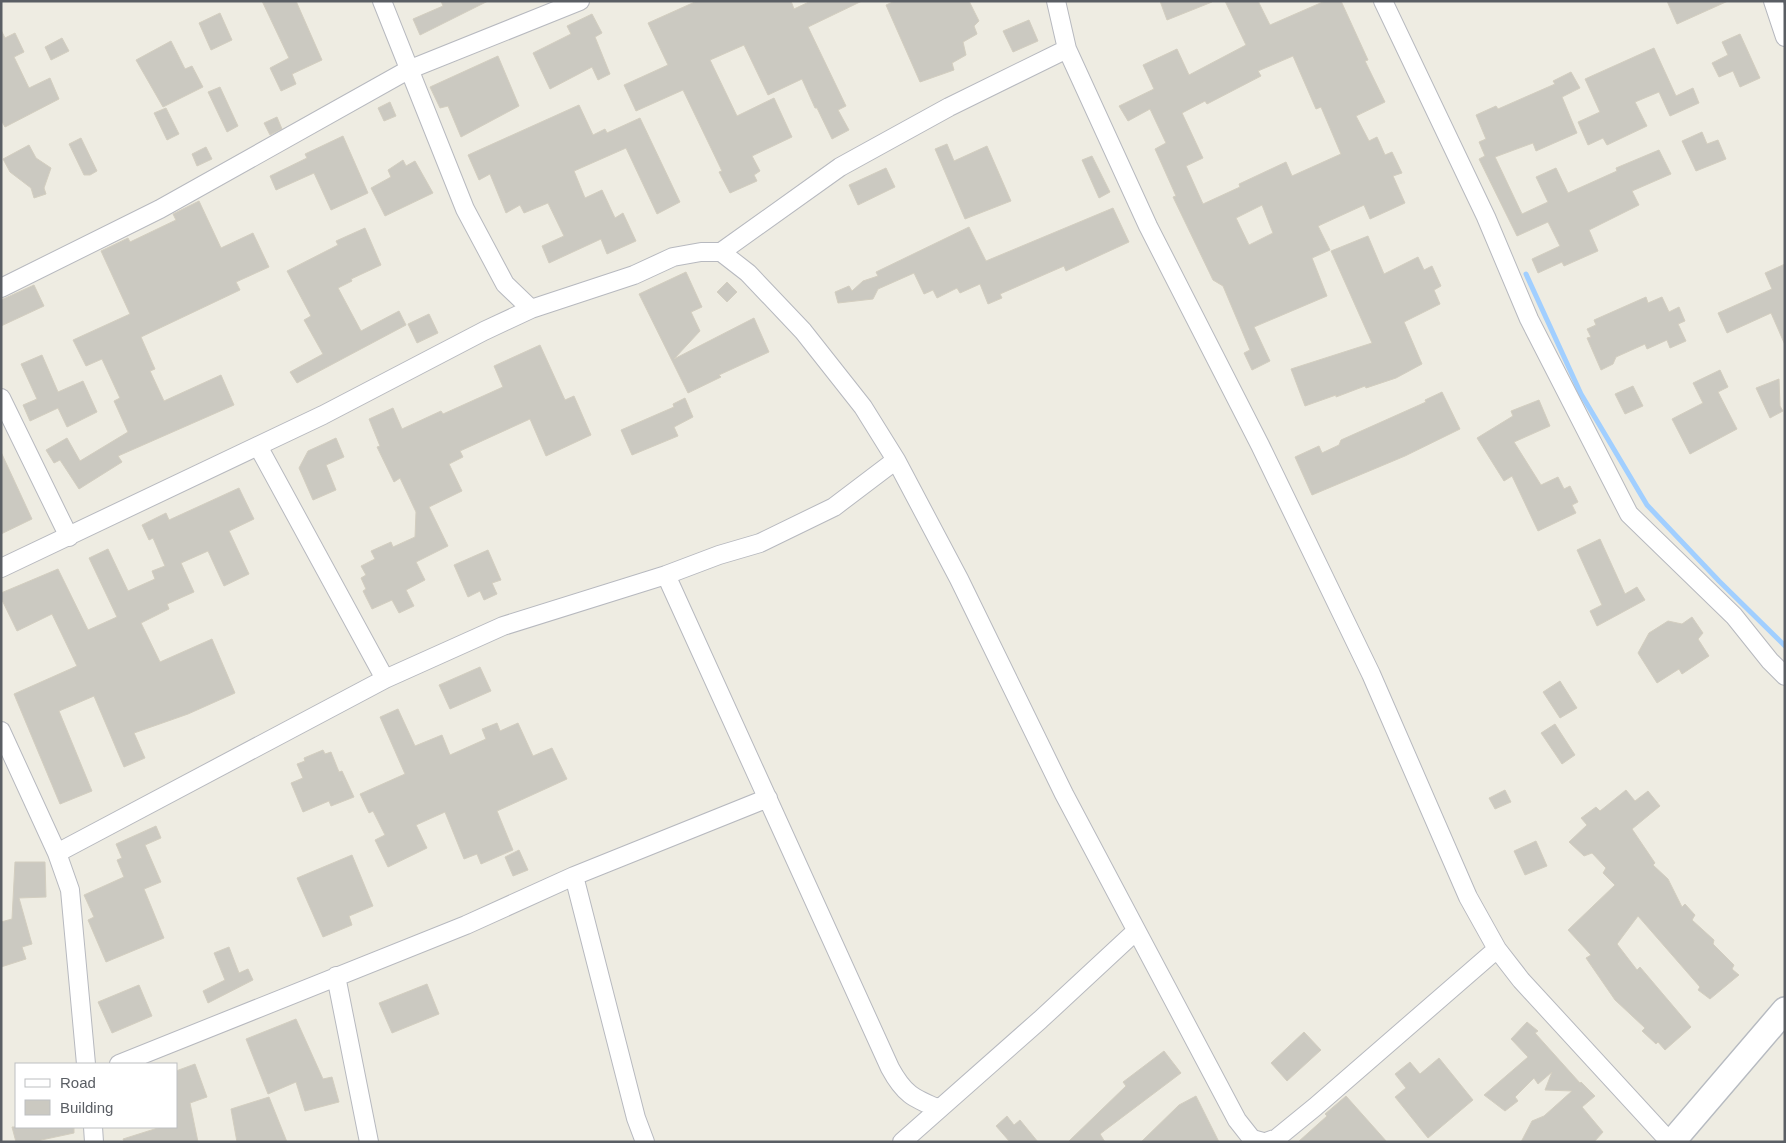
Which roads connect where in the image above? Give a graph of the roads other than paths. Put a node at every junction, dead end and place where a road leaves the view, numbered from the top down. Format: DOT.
graph roads {
  1 [pos="382,1"];
  2 [pos="580,1"];
  3 [pos="1056,1"];
  4 [pos="1383,1"];
  5 [pos="1773,1"];
  6 [pos="1785,37"];
  7 [pos="1067,49"];
  8 [pos="408,70"];
  9 [pos="721,252"];
  10 [pos="1,288"];
  11 [pos="531,309"];
  12 [pos="1,398"];
  13 [pos="258,446"];
  14 [pos="896,460"];
  15 [pos="69,537"];
  16 [pos="1,568"];
  17 [pos="666,575"];
  18 [pos="1785,676"];
  19 [pos="385,679"];
  20 [pos="1,731"];
  21 [pos="768,798"];
  22 [pos="57,854"];
  23 [pos="574,876"];
  24 [pos="1136,931"];
  25 [pos="1497,949"];
  26 [pos="336,976"];
  27 [pos="1785,1010"];
  28 [pos="86,1063"];
  29 [pos="121,1063"];
  30 [pos="939,1109"];
  31 [pos="93,1128"];
  32 [pos="1261,1141"];
  33 [pos="94,1142"];
  34 [pos="369,1142"];
  35 [pos="645,1142"];
  36 [pos="902,1142"];
  37 [pos="1671,1142"];
  1 -- 8 [label="street"];
  2 -- 8 [label="street"];
  3 -- 7 [label="street"];
  4 -- 18 [label="street"];
  5 -- 6 [label="street"];
  7 -- 9 [label="street"];
  7 -- 25 [label="street"];
  8 -- 10 [label="street"];
  8 -- 11 [label="street"];
  9 -- 11 [label="street"];
  9 -- 14 [label="street"];
  11 -- 13 [label="street"];
  12 -- 15 [label="street"];
  13 -- 15 [label="street"];
  13 -- 19 [label="street"];
  14 -- 17 [label="street"];
  14 -- 24 [label="street"];
  15 -- 16 [label="street"];
  17 -- 19 [label="street"];
  17 -- 21 [label="street"];
  19 -- 22 [label="street"];
  20 -- 22 [label="street"];
  21 -- 23 [label="street"];
  21 -- 30 [label="street"];
  22 -- 28 [label="street"];
  23 -- 26 [label="street"];
  23 -- 35 [label="street"];
  24 -- 30 [label="street"];
  24 -- 32 [label="street"];
  25 -- 32 [label="street"];
  25 -- 37 [label="street"];
  26 -- 29 [label="street"];
  26 -- 34 [label="street"];
  27 -- 37 [label="main road"];
  30 -- 36 [label="street"];
  31 -- 33 [label="street"];
}
